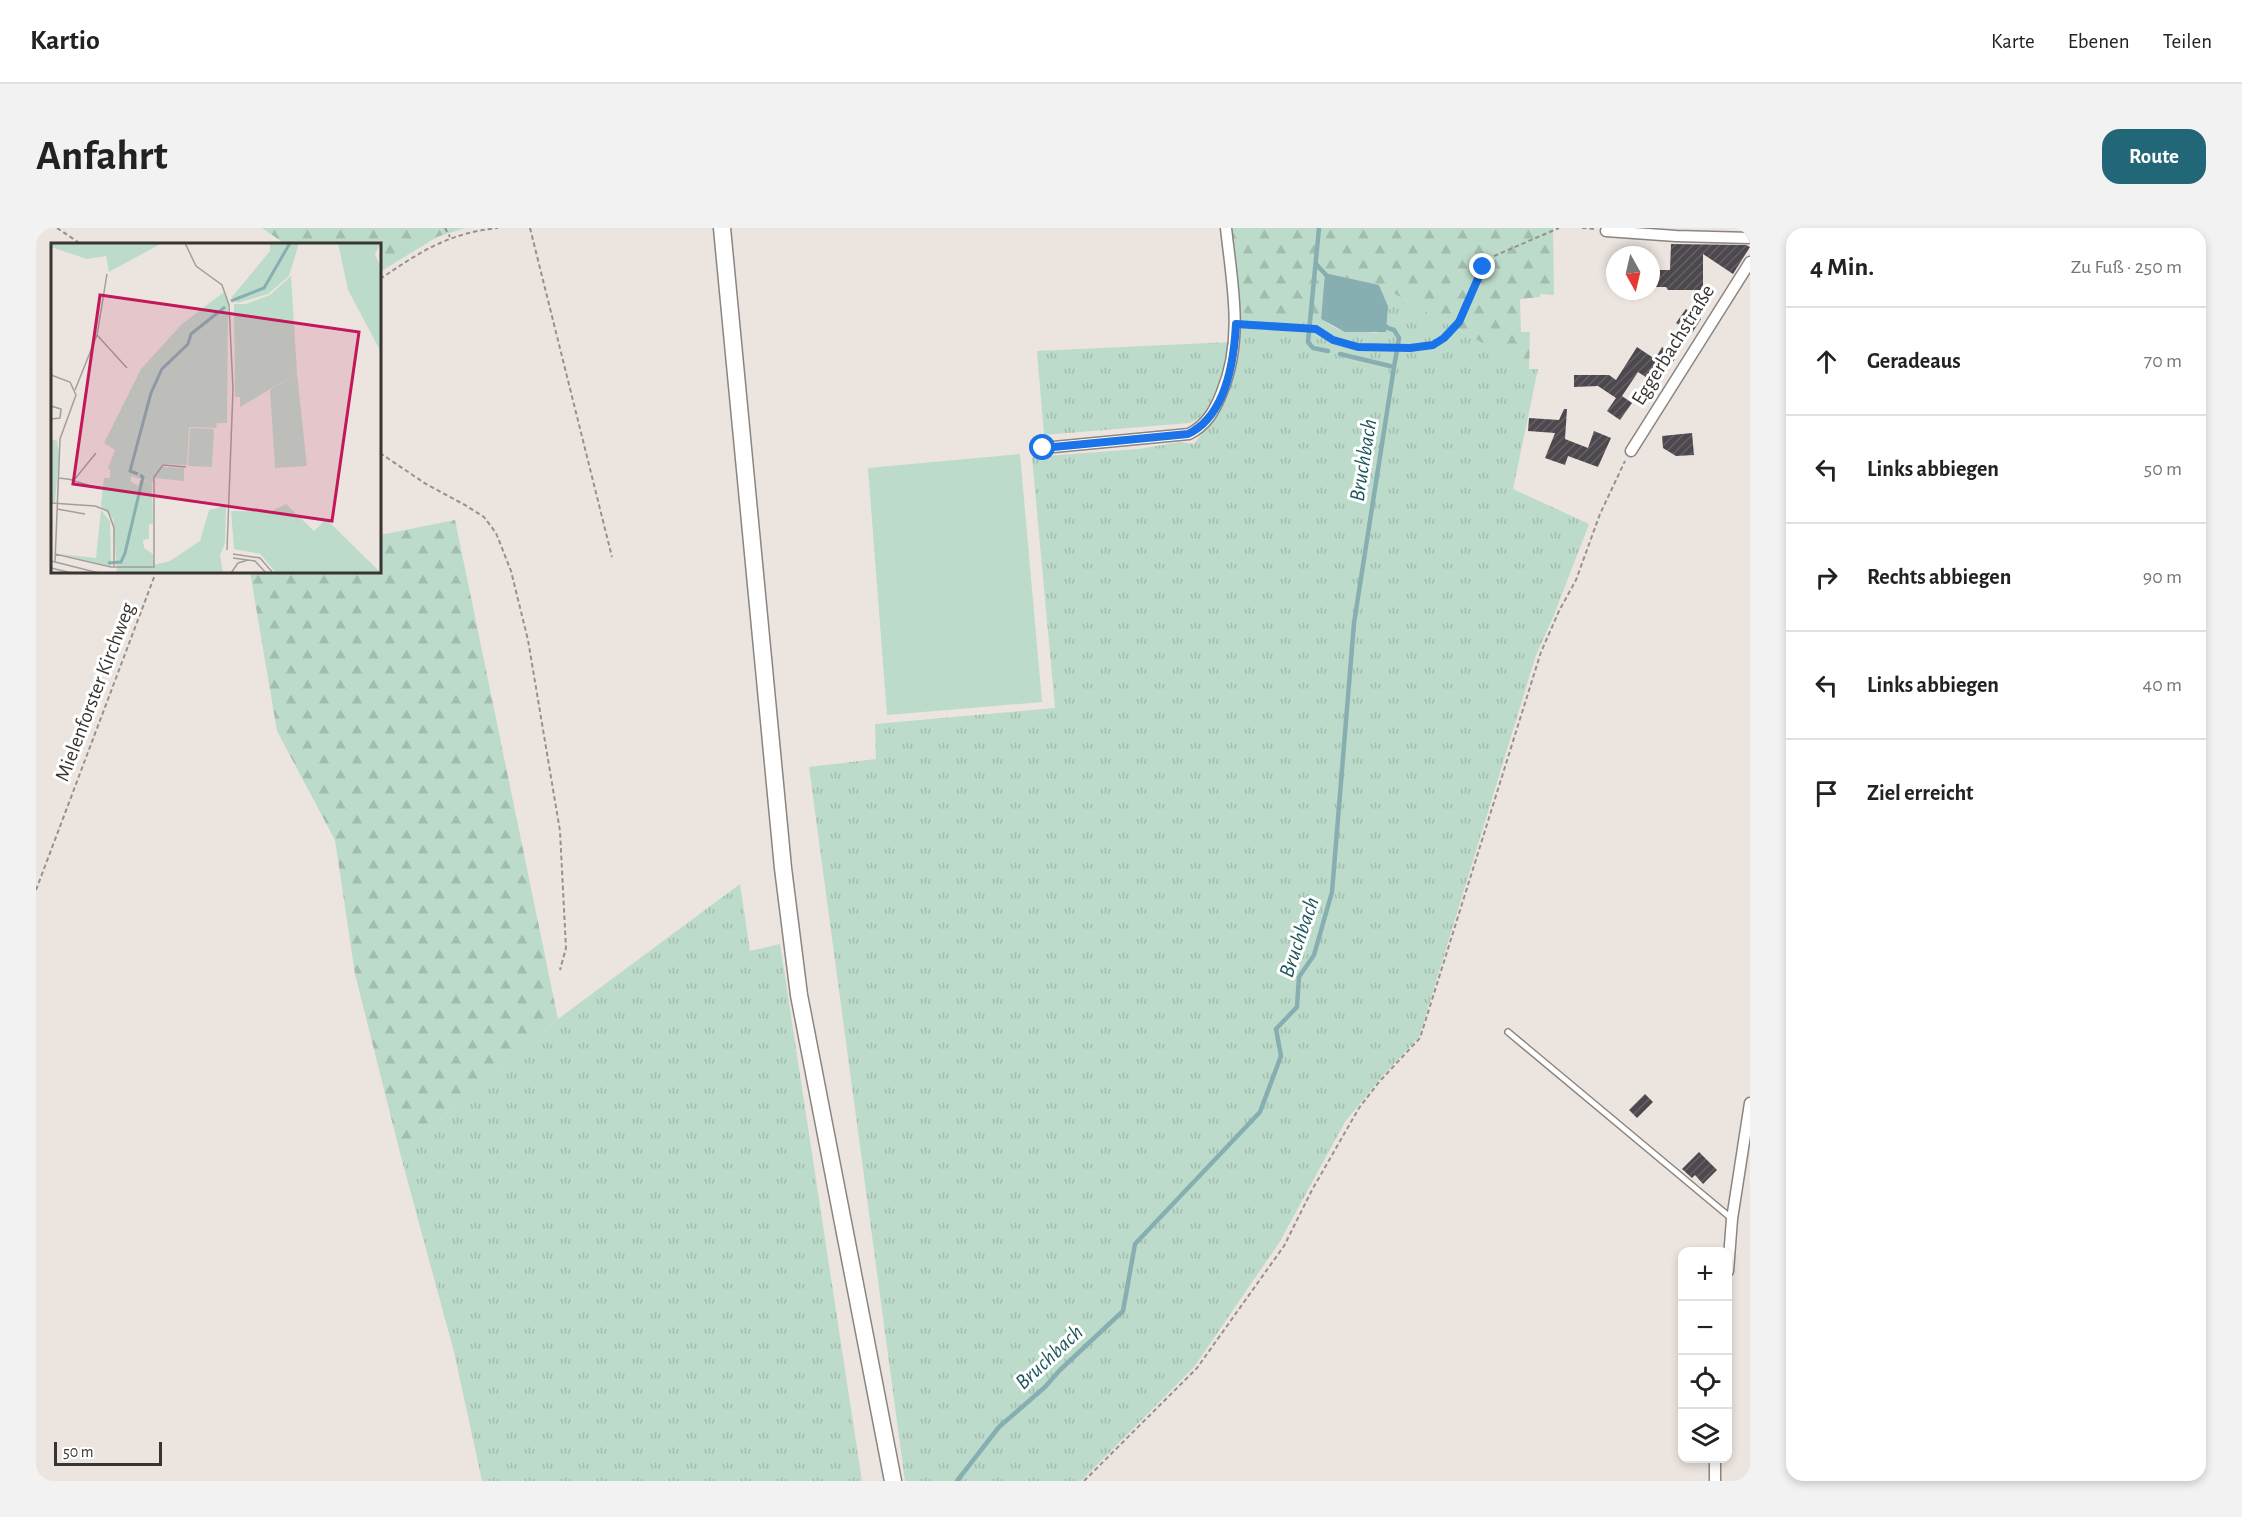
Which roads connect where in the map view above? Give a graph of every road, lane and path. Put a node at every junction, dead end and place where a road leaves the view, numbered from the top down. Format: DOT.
graph roads {
  1 [pos="57,228"];
  2 [pos="445,228"];
  3 [pos="498,228"];
  4 [pos="530,228"];
  5 [pos="722,228"];
  6 [pos="1226,228"];
  7 [pos="1559,228"];
  8 [pos="1621,230"];
  9 [pos="1606,231"];
  10 [pos="450,237"];
  11 [pos="1750,238"];
  12 [pos="80,243"];
  13 [pos="1750,262"];
  14 [pos="381,278"];
  15 [pos="1236,324"];
  16 [pos="1036,445"];
  17 [pos="1631,451"];
  18 [pos="381,454"];
  19 [pos="612,557"];
  20 [pos="156,573"];
  21 [pos="36,890"];
  22 [pos="560,970"];
  23 [pos="1508,1032"];
  24 [pos="1750,1103"];
  25 [pos="1732,1219"];
  26 [pos="1730,1247"];
  27 [pos="1715,1463"];
  28 [pos="892,1481"];
  29 [pos="1084,1481"];
  30 [pos="1715,1481"];
  1 -- 12 [label="path"];
  2 -- 10 [label="path"];
  3 -- 10 [label="path"];
  4 -- 19 [label="path"];
  5 -- 28 [label="main road"];
  6 -- 15 [label="street"];
  7 -- 15 [label="path"];
  8 -- 9 [label="street"];
  8 -- 11 [label="street"];
  10 -- 14 [label="path"];
  13 -- 17 [label="street, Eggerbachstraße"];
  15 -- 16 [label="street"];
  17 -- 29 [label="path"];
  18 -- 22 [label="path"];
  20 -- 21 [label="path, Mielenforster Kirchweg"];
  23 -- 25 [label="lane"];
  24 -- 25 [label="street"];
  25 -- 26 [label="street"];
  27 -- 30 [label="street"];
}
